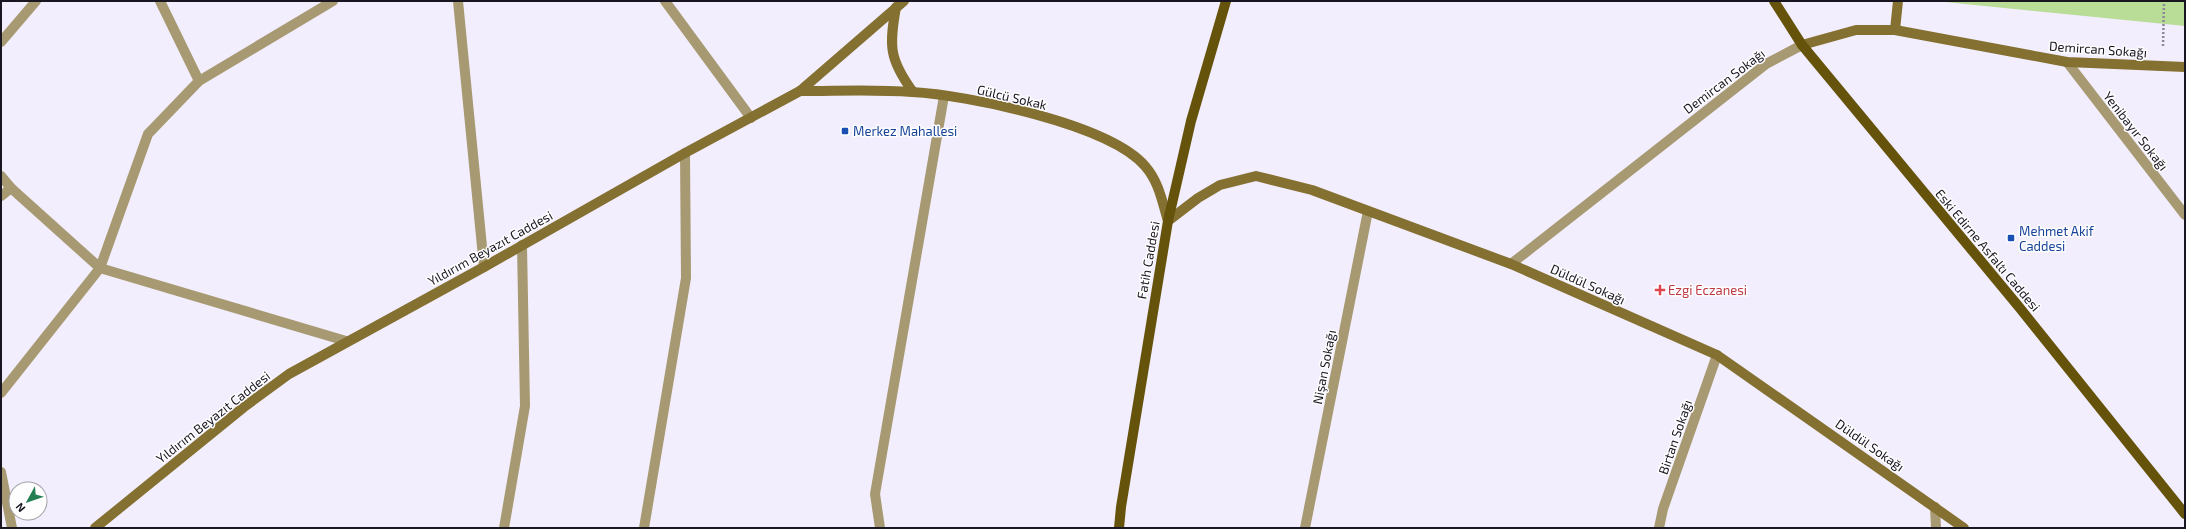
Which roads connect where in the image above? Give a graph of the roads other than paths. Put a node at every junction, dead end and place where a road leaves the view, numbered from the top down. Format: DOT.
graph roads {
  1 [pos="36,1"];
  2 [pos="160,1"];
  3 [pos="333,1"];
  4 [pos="458,1"];
  5 [pos="665,1"];
  6 [pos="904,1"];
  7 [pos="1226,1"];
  8 [pos="1774,1"];
  9 [pos="1898,1"];
  10 [pos="896,8"];
  11 [pos="1895,30"];
  12 [pos="1,42"];
  13 [pos="1802,45"];
  14 [pos="2067,62"];
  15 [pos="2185,67"];
  16 [pos="199,81"];
  17 [pos="800,91"];
  18 [pos="913,92"];
  19 [pos="944,96"];
  20 [pos="751,118"];
  21 [pos="685,153"];
  22 [pos="1,176"];
  23 [pos="11,188"];
  24 [pos="1,196"];
  25 [pos="1368,211"];
  26 [pos="2185,215"];
  27 [pos="1168,221"];
  28 [pos="522,245"];
  29 [pos="1511,264"];
  30 [pos="484,267"];
  31 [pos="100,268"];
  32 [pos="346,341"];
  33 [pos="1717,355"];
  34 [pos="1,394"];
  35 [pos="1,472"];
  36 [pos="1935,507"];
  37 [pos="2185,514"];
  38 [pos="12,528"];
  39 [pos="96,528"];
  40 [pos="504,528"];
  41 [pos="644,528"];
  42 [pos="880,528"];
  43 [pos="1119,528"];
  44 [pos="1305,528"];
  45 [pos="1659,528"];
  46 [pos="1936,528"];
  47 [pos="1964,528"];
  1 -- 12 [label="street"];
  2 -- 16 [label="street"];
  3 -- 16 [label="street"];
  4 -- 30 [label="street"];
  5 -- 20 [label="street"];
  6 -- 10 [label="main road, Yıldırım Beyazıt Caddesi"];
  7 -- 27 [label="main road, Fatih Caddesi"];
  8 -- 13 [label="main road, Eski Edirne Asfaltı Caddesi"];
  9 -- 11 [label="main road"];
  10 -- 17 [label="main road, Yıldırım Beyazıt Caddesi"];
  10 -- 18 [label="main road"];
  11 -- 13 [label="main road, Demircan Sokağı"];
  11 -- 14 [label="main road, Demircan Sokağı"];
  13 -- 29 [label="street, Demircan Sokağı"];
  13 -- 37 [label="main road, Eski Edirne Asfaltı Caddesi"];
  14 -- 15 [label="main road, Demircan Sokağı"];
  14 -- 26 [label="street, Yenibayır Sokağı"];
  16 -- 31 [label="street"];
  17 -- 18 [label="main road, Gülcü Sokak"];
  17 -- 20 [label="main road, Yıldırım Beyazıt Caddesi"];
  18 -- 19 [label="main road, Gülcü Sokak"];
  19 -- 27 [label="main road, Gülcü Sokak"];
  19 -- 42 [label="street"];
  20 -- 21 [label="main road, Yıldırım Beyazıt Caddesi"];
  21 -- 28 [label="main road, Yıldırım Beyazıt Caddesi"];
  21 -- 41 [label="street"];
  22 -- 23 [label="street"];
  23 -- 24 [label="street"];
  23 -- 31 [label="street"];
  25 -- 27 [label="main road, Düldül Sokağı"];
  25 -- 29 [label="main road, Düldül Sokağı"];
  25 -- 44 [label="street, Nişan Sokağı"];
  27 -- 43 [label="main road, Fatih Caddesi"];
  28 -- 30 [label="main road, Yıldırım Beyazıt Caddesi"];
  28 -- 40 [label="street"];
  29 -- 33 [label="main road, Düldül Sokağı"];
  30 -- 32 [label="main road, Yıldırım Beyazıt Caddesi"];
  31 -- 32 [label="street"];
  31 -- 34 [label="street"];
  32 -- 39 [label="main road, Yıldırım Beyazıt Caddesi"];
  33 -- 36 [label="main road, Düldül Sokağı"];
  33 -- 45 [label="street, Birtan Sokağı"];
  35 -- 38 [label="street"];
  36 -- 46 [label="street"];
  36 -- 47 [label="main road, Düldül Sokağı"];
}
